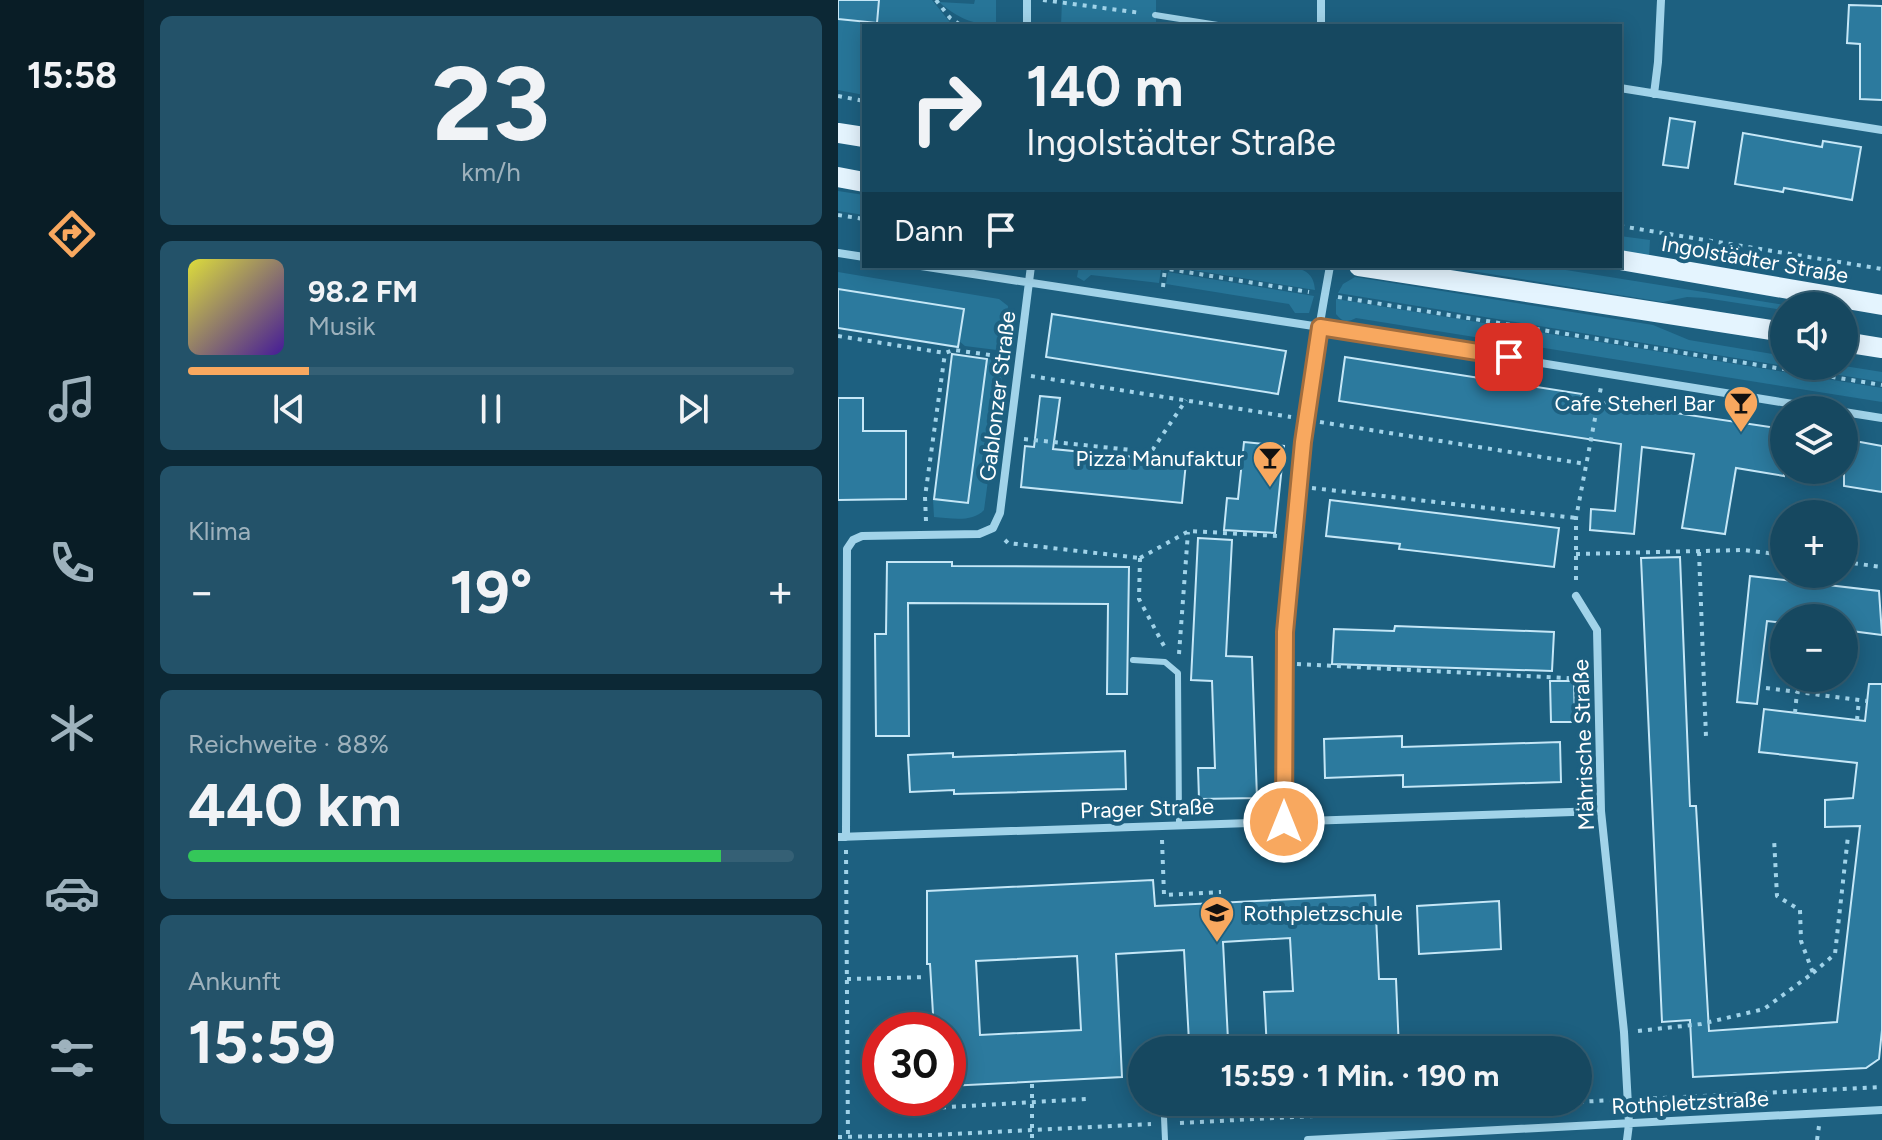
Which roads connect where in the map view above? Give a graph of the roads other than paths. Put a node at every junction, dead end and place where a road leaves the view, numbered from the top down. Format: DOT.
graph roads {
  1 [pos="1027,0"];
  2 [pos="1321,0"];
  3 [pos="1661,0"];
  4 [pos="1155,15"];
  5 [pos="1027,24"];
  6 [pos="1211,24"];
  7 [pos="1321,24"];
  8 [pos="1622,88"];
  9 [pos="1654,94"];
  10 [pos="1882,130"];
  11 [pos="838,133"];
  12 [pos="862,137"];
  13 [pos="838,177"];
  14 [pos="862,182"];
  15 [pos="838,253"];
  16 [pos="862,257"];
  17 [pos="1622,260"];
  18 [pos="934,268"];
  19 [pos="1031,268"];
  20 [pos="1330,268"];
  21 [pos="1372,268"];
  22 [pos="1029,283"];
  23 [pos="1882,305"];
  24 [pos="1320,327"];
  25 [pos="1770,330"];
  26 [pos="1858,344"];
  27 [pos="1882,348"];
  28 [pos="1770,400"];
  29 [pos="1858,414"];
  30 [pos="1882,418"];
  31 [pos="1576,596"];
  32 [pos="1133,660"];
  33 [pos="1601,811"];
  34 [pos="1284,822"];
  35 [pos="1179,825"];
  36 [pos="842,837"];
  37 [pos="1882,1110"];
  38 [pos="1164,1120"];
  39 [pos="1629,1124"];
  40 [pos="1165,1140"];
  41 [pos="1308,1140"];
  42 [pos="1627,1140"];
  1 -- 5 [label="street"];
  2 -- 7 [label="street"];
  3 -- 9 [label="street"];
  4 -- 6 [label="lane"];
  8 -- 9 [label="street"];
  9 -- 10 [label="street"];
  11 -- 12 [label="main road"];
  13 -- 14 [label="main road"];
  15 -- 16 [label="street"];
  17 -- 23 [label="main road, Ingolstädter Straße"];
  18 -- 22 [label="street"];
  19 -- 22 [label="street, Gablonzer Straße"];
  20 -- 24 [label="street"];
  21 -- 25 [label="main road"];
  22 -- 24 [label="street"];
  22 -- 36 [label="street, Gablonzer Straße"];
  24 -- 28 [label="street"];
  24 -- 34 [label="street"];
  26 -- 27 [label="main road"];
  29 -- 30 [label="street"];
  31 -- 33 [label="street, Mährische Straße"];
  32 -- 35 [label="lane"];
  33 -- 34 [label="street, Prager Straße"];
  33 -- 39 [label="street, Mährische Straße"];
  34 -- 35 [label="street, Prager Straße"];
  35 -- 36 [label="street, Prager Straße"];
  37 -- 39 [label="street, Rothpletzstraße"];
  38 -- 40 [label="lane"];
  39 -- 41 [label="street, Rothpletzstraße"];
  39 -- 42 [label="street, Mährische Straße"];
}
